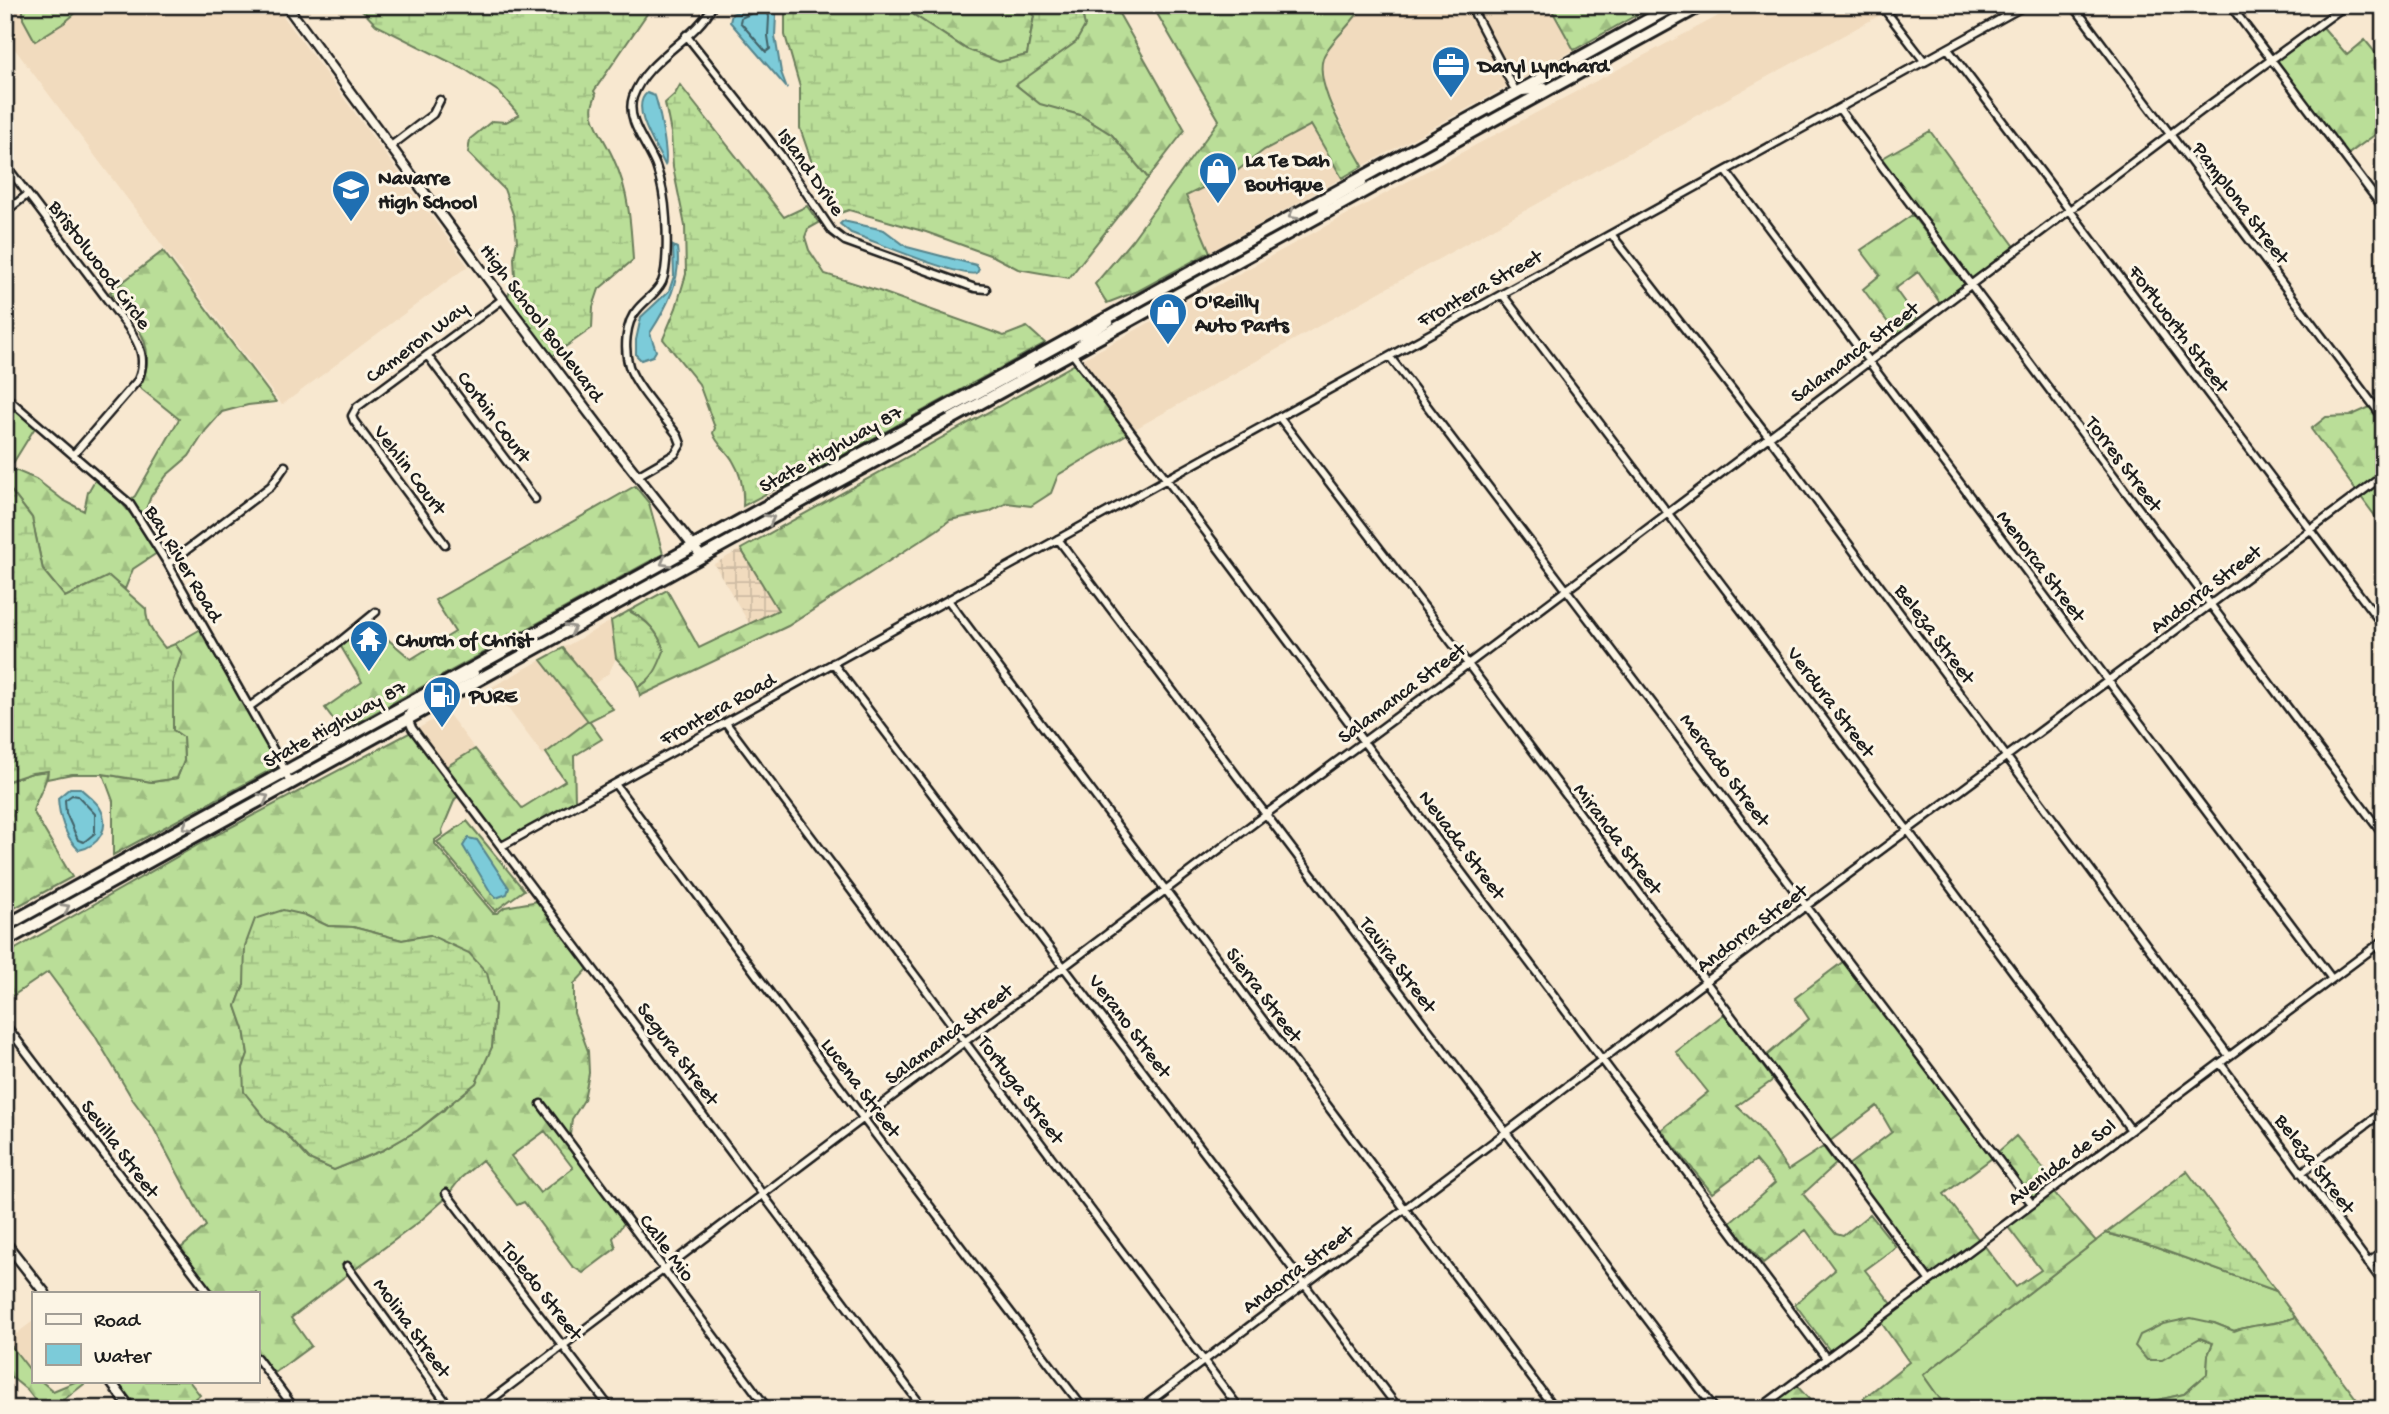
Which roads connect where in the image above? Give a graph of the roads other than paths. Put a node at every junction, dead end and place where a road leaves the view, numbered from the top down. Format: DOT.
graph roads {
  1 [pos="286,5"];
  2 [pos="713,5"];
  3 [pos="1470,5"];
  4 [pos="1675,5"];
  5 [pos="1702,5"];
  6 [pos="1881,5"];
  7 [pos="2026,5"];
  8 [pos="2073,5"];
  9 [pos="2230,5"];
  10 [pos="2346,5"];
  11 [pos="686,35"];
  12 [pos="1638,40"];
  13 [pos="1948,49"];
  14 [pos="2271,59"];
  15 [pos="1924,62"];
  16 [pos="1516,92"];
  17 [pos="440,100"];
  18 [pos="1840,110"];
  19 [pos="2170,135"];
  20 [pos="391,146"];
  21 [pos="1420,146"];
  22 [pos="1422,159"];
  23 [pos="5,164"];
  24 [pos="1726,171"];
  25 [pos="27,195"];
  26 [pos="2384,209"];
  27 [pos="2070,211"];
  28 [pos="5,212"];
  29 [pos="1321,215"];
  30 [pos="1612,234"];
  31 [pos="1180,278"];
  32 [pos="1970,286"];
  33 [pos="986,289"];
  34 [pos="1503,294"];
  35 [pos="503,299"];
  36 [pos="1071,352"];
  37 [pos="427,355"];
  38 [pos="1390,357"];
  39 [pos="1868,362"];
  40 [pos="5,396"];
  41 [pos="353,414"];
  42 [pos="927,417"];
  43 [pos="1279,417"];
  44 [pos="2384,419"];
  45 [pos="1769,437"];
  46 [pos="74,453"];
  47 [pos="285,466"];
  48 [pos="2384,475"];
  49 [pos="637,476"];
  50 [pos="1167,478"];
  51 [pos="535,499"];
  52 [pos="1668,513"];
  53 [pos="2311,531"];
  54 [pos="1058,539"];
  55 [pos="445,544"];
  56 [pos="693,546"];
  57 [pos="701,556"];
  58 [pos="168,564"];
  59 [pos="1567,588"];
  60 [pos="948,600"];
  61 [pos="2210,605"];
  62 [pos="376,612"];
  63 [pos="2384,627"];
  64 [pos="511,647"];
  65 [pos="833,663"];
  66 [pos="1468,664"];
  67 [pos="2108,682"];
  68 [pos="248,707"];
  69 [pos="408,719"];
  70 [pos="726,723"];
  71 [pos="1364,741"];
  72 [pos="2007,757"];
  73 [pos="288,778"];
  74 [pos="615,784"];
  75 [pos="1266,814"];
  76 [pos="1909,832"];
  77 [pos="2384,836"];
  78 [pos="502,846"];
  79 [pos="1166,891"];
  80 [pos="1807,907"];
  81 [pos="5,926"];
  82 [pos="2384,940"];
  83 [pos="5,941"];
  84 [pos="1065,967"];
  85 [pos="2332,979"];
  86 [pos="1705,983"];
  87 [pos="5,1024"];
  88 [pos="964,1041"];
  89 [pos="2229,1056"];
  90 [pos="1604,1060"];
  91 [pos="2220,1063"];
  92 [pos="541,1104"];
  93 [pos="2384,1111"];
  94 [pos="863,1118"];
  95 [pos="2131,1130"];
  96 [pos="1505,1135"];
  97 [pos="2301,1173"];
  98 [pos="446,1193"];
  99 [pos="763,1194"];
  100 [pos="2032,1204"];
  101 [pos="1404,1210"];
  102 [pos="5,1242"];
  103 [pos="2384,1251"];
  104 [pos="2368,1263"];
  105 [pos="347,1266"];
  106 [pos="662,1269"];
  107 [pos="1929,1280"];
  108 [pos="1304,1284"];
  109 [pos="2384,1284"];
  110 [pos="44,1292"];
  111 [pos="208,1292"];
  112 [pos="563,1344"];
  113 [pos="1826,1357"];
  114 [pos="1204,1360"];
  115 [pos="259,1361"];
  116 [pos="111,1382"];
  117 [pos="130,1408"];
  118 [pos="295,1409"];
  119 [pos="451,1409"];
  120 [pos="479,1409"];
  121 [pos="611,1409"];
  122 [pos="768,1409"];
  123 [pos="924,1409"];
  124 [pos="1084,1409"];
  125 [pos="1140,1409"];
  126 [pos="1240,1409"];
  127 [pos="1399,1409"];
  128 [pos="1555,1409"];
  129 [pos="1715,1409"];
  130 [pos="1759,1409"];
  1 -- 20 [label="street, High School Boulevard"];
  2 -- 11 [label="street"];
  3 -- 16 [label="street"];
  4 -- 16 [label="highway, State Highway 87"];
  5 -- 12 [label="highway"];
  6 -- 15 [label="street"];
  7 -- 13 [label="street, Frontera Street"];
  8 -- 19 [label="street, Pamplona Street"];
  9 -- 14 [label="street"];
  10 -- 14 [label="street, Salamanca Street"];
  11 -- 33 [label="street, Island Drive"];
  11 -- 49 [label="street"];
  12 -- 16 [label="street"];
  12 -- 22 [label="highway"];
  13 -- 15 [label="street, Frontera Street"];
  13 -- 27 [label="street, Fortworth Street"];
  14 -- 19 [label="street, Salamanca Street"];
  14 -- 26 [label="street"];
  15 -- 18 [label="street, Frontera Street"];
  16 -- 21 [label="highway, State Highway 87"];
  16 -- 22 [label="street"];
  17 -- 20 [label="street"];
  18 -- 24 [label="street, Frontera Street"];
  18 -- 32 [label="street, Torres Street"];
  19 -- 27 [label="street, Salamanca Street"];
  19 -- 44 [label="street, Pamplona Street"];
  20 -- 35 [label="street, High School Boulevard"];
  21 -- 29 [label="street"];
  21 -- 31 [label="highway, State Highway 87, one-way"];
  22 -- 29 [label="highway"];
  23 -- 25 [label="street, Bristolwood Circle"];
  24 -- 30 [label="street, Frontera Street"];
  24 -- 39 [label="street, Menorca Street"];
  25 -- 28 [label="street"];
  25 -- 46 [label="street, Bristolwood Circle"];
  27 -- 32 [label="street, Salamanca Street"];
  27 -- 53 [label="street, Fortworth Street"];
  29 -- 36 [label="highway"];
  30 -- 34 [label="street, Frontera Street"];
  30 -- 45 [label="street, Beleza Street"];
  31 -- 36 [label="street"];
  31 -- 42 [label="highway, State Highway 87"];
  32 -- 39 [label="street, Salamanca Street"];
  32 -- 61 [label="street, Torres Street"];
  34 -- 38 [label="street, Frontera Street"];
  34 -- 52 [label="street, Verdura Street"];
  35 -- 37 [label="street, Cameron Way"];
  35 -- 49 [label="street, High School Boulevard"];
  36 -- 42 [label="street"];
  36 -- 50 [label="street, Nevada Street"];
  57 -- 36 [label="highway, one-way"];
  37 -- 41 [label="street, Cameron Way"];
  37 -- 51 [label="street, Corbin Court"];
  38 -- 43 [label="street, Frontera Street"];
  38 -- 59 [label="street, Mercado Street"];
  39 -- 45 [label="street, Salamanca Street"];
  39 -- 67 [label="street, Menorca Street"];
  40 -- 46 [label="street, Bay River Road"];
  41 -- 55 [label="street, Vehlin Court"];
  42 -- 56 [label="highway, State Highway 87"];
  43 -- 50 [label="street, Frontera Street"];
  43 -- 66 [label="street, Miranda Street"];
  45 -- 52 [label="street, Salamanca Street"];
  45 -- 72 [label="street, Beleza Street"];
  46 -- 58 [label="street, Bay River Road"];
  47 -- 58 [label="street"];
  48 -- 53 [label="street, Andorra Street"];
  49 -- 56 [label="street, High School Boulevard"];
  50 -- 54 [label="street, Frontera Street"];
  50 -- 71 [label="street, Nevada Street"];
  52 -- 59 [label="street, Salamanca Street"];
  52 -- 76 [label="street, Verdura Street"];
  53 -- 61 [label="street, Andorra Street"];
  53 -- 63 [label="street, Fortworth Street"];
  54 -- 60 [label="street, Frontera Street"];
  54 -- 75 [label="street, Tavira Street"];
  56 -- 57 [label="street, High School Boulevard"];
  56 -- 64 [label="highway, State Highway 87, one-way"];
  69 -- 57 [label="highway, one-way"];
  58 -- 68 [label="street, Bay River Road"];
  59 -- 66 [label="street, Salamanca Street"];
  59 -- 80 [label="street, Mercado Street"];
  60 -- 65 [label="street, Frontera Road"];
  60 -- 79 [label="street, Sierra Street"];
  61 -- 67 [label="street, Andorra Street"];
  61 -- 77 [label="street, Torres Street"];
  62 -- 68 [label="street"];
  64 -- 69 [label="street"];
  64 -- 73 [label="highway, State Highway 87"];
  65 -- 70 [label="street, Frontera Road"];
  65 -- 84 [label="street, Verano Street"];
  66 -- 71 [label="street, Salamanca Street"];
  66 -- 86 [label="street, Miranda Street"];
  67 -- 72 [label="street, Andorra Street"];
  67 -- 85 [label="street, Menorca Street"];
  68 -- 73 [label="street, Bay River Road"];
  69 -- 73 [label="highway"];
  69 -- 78 [label="street, Segura Street"];
  70 -- 74 [label="street, Frontera Road"];
  70 -- 88 [label="street, Tortuga Street"];
  71 -- 75 [label="street, Salamanca Street"];
  71 -- 90 [label="street, Nevada Street"];
  72 -- 76 [label="street, Andorra Street"];
  72 -- 89 [label="street, Beleza Street"];
  73 -- 81 [label="highway, State Highway 87, one-way"];
  83 -- 73 [label="highway, one-way"];
  74 -- 78 [label="street, Frontera Road"];
  74 -- 94 [label="street, Lucena Street"];
  75 -- 79 [label="street, Salamanca Street"];
  75 -- 96 [label="street, Tavira Street"];
  76 -- 80 [label="street, Andorra Street"];
  76 -- 95 [label="street, Verdura Street"];
  78 -- 99 [label="street, Segura Street"];
  79 -- 84 [label="street, Salamanca Street"];
  79 -- 101 [label="street, Sierra Street"];
  80 -- 86 [label="street, Andorra Street"];
  80 -- 100 [label="street, Mercado Street"];
  82 -- 85 [label="street, Avenida de Sol"];
  84 -- 88 [label="street, Salamanca Street"];
  84 -- 108 [label="street, Verano Street"];
  85 -- 89 [label="street, Avenida de Sol"];
  86 -- 90 [label="street, Andorra Street"];
  86 -- 107 [label="street, Miranda Street"];
  87 -- 111 [label="street, Sevilla Street"];
  88 -- 94 [label="street, Salamanca Street"];
  88 -- 114 [label="street, Tortuga Street"];
  89 -- 91 [label="street, Avenida de Sol"];
  90 -- 96 [label="street, Andorra Street"];
  90 -- 113 [label="street, Nevada Street"];
  91 -- 95 [label="street, Avenida de Sol"];
  91 -- 97 [label="street, Beleza Street"];
  92 -- 106 [label="street, Calle Mio"];
  93 -- 97 [label="street"];
  94 -- 99 [label="street, Salamanca Street"];
  94 -- 124 [label="street, Lucena Street"];
  95 -- 100 [label="street, Avenida de Sol"];
  96 -- 101 [label="street, Andorra Street"];
  96 -- 129 [label="street, Tavira Street"];
  97 -- 104 [label="street, Beleza Street"];
  98 -- 112 [label="street, Toledo Street"];
  99 -- 106 [label="street, Salamanca Street"];
  99 -- 123 [label="street, Segura Street"];
  100 -- 107 [label="street, Avenida de Sol"];
  101 -- 108 [label="street, Andorra Street"];
  101 -- 128 [label="street, Sierra Street"];
  102 -- 110 [label="street"];
  103 -- 104 [label="street"];
  104 -- 109 [label="street, Beleza Street"];
  105 -- 119 [label="street, Molina Street"];
  106 -- 112 [label="street, Salamanca Street"];
  106 -- 122 [label="street, Calle Mio"];
  107 -- 113 [label="street, Avenida de Sol"];
  108 -- 114 [label="street, Andorra Street"];
  108 -- 127 [label="street, Verano Street"];
  112 -- 120 [label="street, Salamanca Street"];
  112 -- 121 [label="street, Toledo Street"];
  113 -- 130 [label="street, Avenida de Sol"];
  114 -- 125 [label="street, Andorra Street"];
  114 -- 126 [label="street, Tortuga Street"];
  115 -- 118 [label="street"];
  116 -- 117 [label="street"];
}
